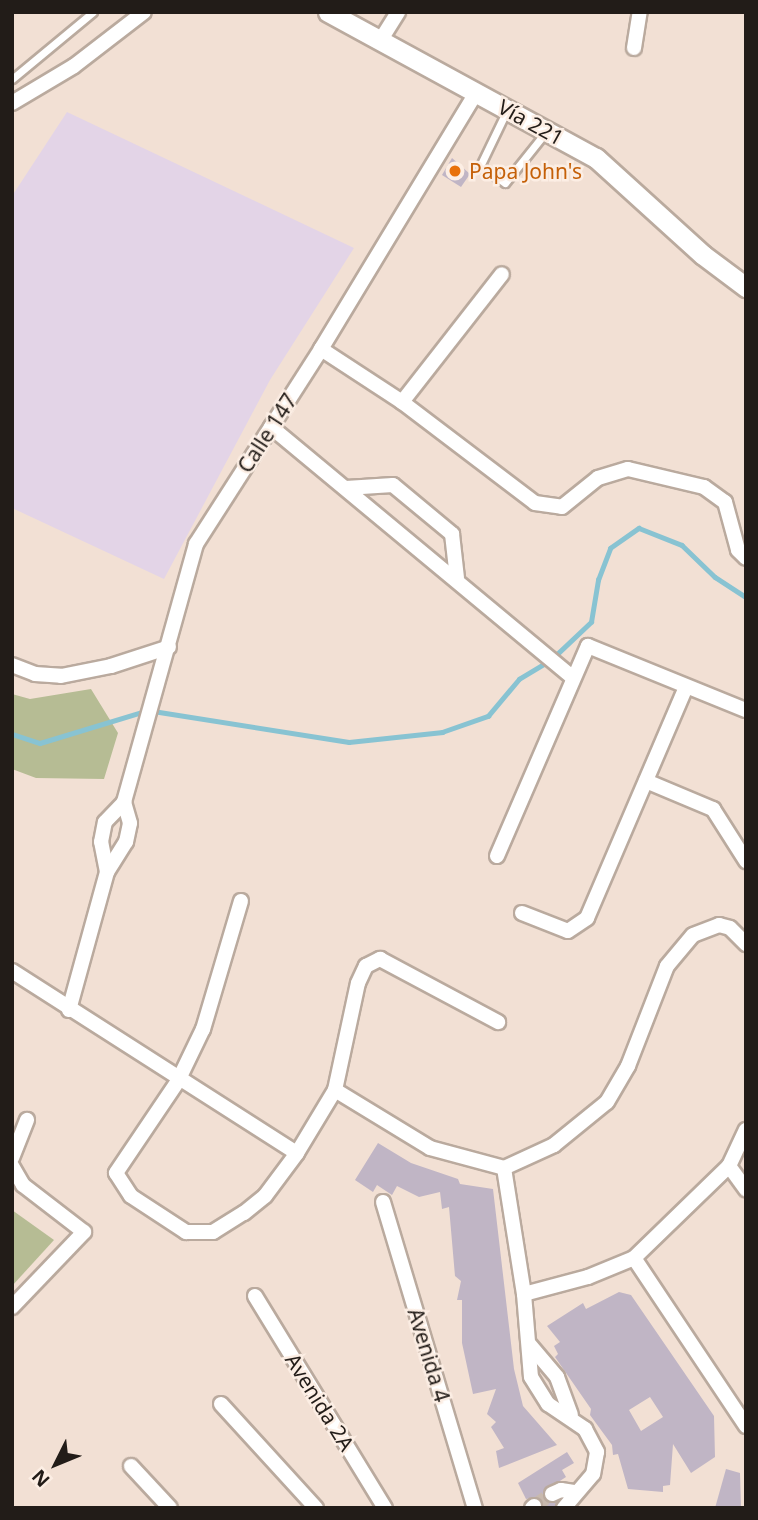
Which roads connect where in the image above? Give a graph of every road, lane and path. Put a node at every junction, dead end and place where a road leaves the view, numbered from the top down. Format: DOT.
graph roads {
  1 [pos="93,12"];
  2 [pos="144,12"];
  3 [pos="328,12"];
  4 [pos="398,12"];
  5 [pos="640,12"];
  6 [pos="353,18"];
  7 [pos="380,41"];
  8 [pos="634,48"];
  9 [pos="12,79"];
  10 [pos="476,93"];
  11 [pos="12,103"];
  12 [pos="507,109"];
  13 [pos="547,131"];
  14 [pos="502,274"];
  15 [pos="746,287"];
  16 [pos="321,349"];
  17 [pos="402,402"];
  18 [pos="271,427"];
  19 [pos="346,488"];
  20 [pos="746,558"];
  21 [pos="457,578"];
  22 [pos="169,647"];
  23 [pos="12,665"];
  24 [pos="573,678"];
  25 [pos="685,687"];
  26 [pos="746,710"];
  27 [pos="646,781"];
  28 [pos="124,802"];
  29 [pos="497,856"];
  30 [pos="746,861"];
  31 [pos="107,872"];
  32 [pos="241,901"];
  33 [pos="522,913"];
  34 [pos="746,944"];
  35 [pos="12,971"];
  36 [pos="69,1010"];
  37 [pos="498,1022"];
  38 [pos="178,1081"];
  39 [pos="335,1090"];
  40 [pos="27,1120"];
  41 [pos="746,1130"];
  42 [pos="297,1153"];
  43 [pos="12,1158"];
  44 [pos="12,1166"];
  45 [pos="730,1166"];
  46 [pos="505,1168"];
  47 [pos="746,1189"];
  48 [pos="383,1202"];
  49 [pos="634,1258"];
  50 [pos="524,1294"];
  51 [pos="255,1296"];
  52 [pos="12,1307"];
  53 [pos="530,1345"];
  54 [pos="221,1404"];
  55 [pos="571,1415"];
  56 [pos="746,1426"];
  57 [pos="131,1466"];
  58 [pos="574,1492"];
  59 [pos="552,1494"];
  60 [pos="170,1508"];
  61 [pos="316,1508"];
  62 [pos="385,1508"];
  63 [pos="475,1508"];
  64 [pos="564,1508"];
  1 -- 9 [label="lane"];
  2 -- 11 [label="street"];
  3 -- 6 [label="main road, Vía 221"];
  4 -- 7 [label="street"];
  5 -- 8 [label="street"];
  6 -- 7 [label="main road, Vía 221"];
  7 -- 10 [label="main road, Vía 221"];
  10 -- 12 [label="main road, Vía 221"];
  10 -- 16 [label="street, Calle 147"];
  12 -- 13 [label="main road, Vía 221"];
  12 -- 13 [label="lane"];
  13 -- 15 [label="main road, Vía 221"];
  14 -- 17 [label="street"];
  16 -- 17 [label="street"];
  16 -- 18 [label="street, Calle 147"];
  17 -- 20 [label="street"];
  18 -- 19 [label="street"];
  18 -- 22 [label="street, Calle 147"];
  19 -- 21 [label="street"];
  19 -- 21 [label="street"];
  21 -- 24 [label="street"];
  22 -- 23 [label="street"];
  22 -- 28 [label="street, Calle 147"];
  24 -- 25 [label="street"];
  24 -- 29 [label="street"];
  25 -- 26 [label="street"];
  25 -- 27 [label="street"];
  27 -- 30 [label="street"];
  27 -- 33 [label="street"];
  28 -- 31 [label="street"];
  28 -- 31 [label="street"];
  31 -- 36 [label="street"];
  32 -- 38 [label="street"];
  34 -- 46 [label="street"];
  35 -- 36 [label="street"];
  36 -- 38 [label="street"];
  37 -- 39 [label="street"];
  38 -- 42 [label="street"];
  38 -- 42 [label="street"];
  39 -- 42 [label="street"];
  39 -- 46 [label="street"];
  40 -- 43 [label="street"];
  41 -- 45 [label="street"];
  44 -- 52 [label="street"];
  45 -- 47 [label="street"];
  45 -- 49 [label="street"];
  46 -- 50 [label="street"];
  48 -- 63 [label="street, Avenida 4"];
  49 -- 50 [label="street"];
  49 -- 56 [label="street"];
  50 -- 53 [label="street"];
  51 -- 62 [label="street, Avenida 2A"];
  53 -- 55 [label="street"];
  53 -- 55 [label="street"];
  54 -- 61 [label="street"];
  55 -- 58 [label="street"];
  57 -- 60 [label="street"];
  58 -- 59 [label="street"];
  58 -- 64 [label="street"];
}
